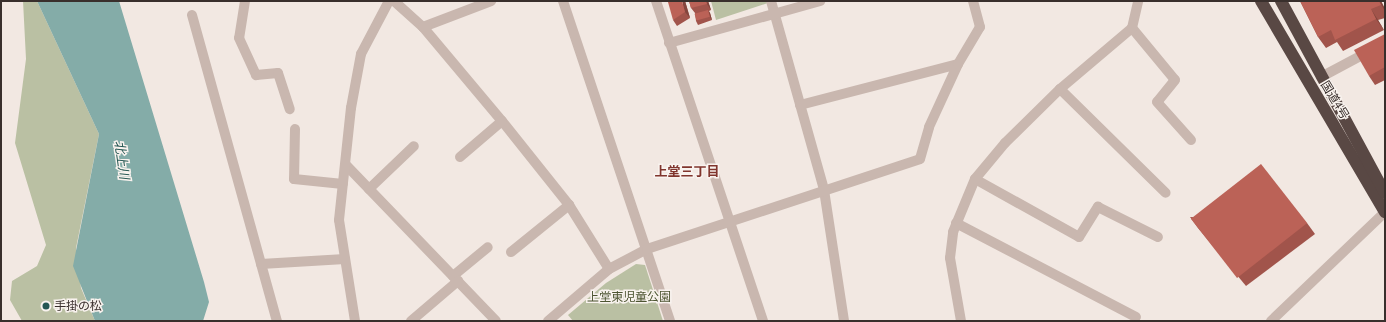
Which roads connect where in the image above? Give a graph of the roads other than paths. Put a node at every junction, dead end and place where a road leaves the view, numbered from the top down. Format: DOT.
graph roads {
  1 [pos="245,1"];
  2 [pos="389,1"];
  3 [pos="394,1"];
  4 [pos="491,1"];
  5 [pos="563,1"];
  6 [pos="656,1"];
  7 [pos="771,1"];
  8 [pos="820,1"];
  9 [pos="973,1"];
  10 [pos="1138,1"];
  11 [pos="1261,1"];
  12 [pos="1281,1"];
  13 [pos="774,14"];
  14 [pos="192,15"];
  15 [pos="423,27"];
  16 [pos="1132,28"];
  17 [pos="669,43"];
  18 [pos="1385,43"];
  19 [pos="958,64"];
  20 [pos="1321,77"];
  21 [pos="1060,89"];
  22 [pos="800,105"];
  23 [pos="290,109"];
  24 [pos="502,121"];
  25 [pos="295,129"];
  26 [pos="1191,140"];
  27 [pos="414,146"];
  28 [pos="460,158"];
  29 [pos="346,165"];
  30 [pos="975,179"];
  31 [pos="343,184"];
  32 [pos="369,189"];
  33 [pos="824,190"];
  34 [pos="1166,192"];
  35 [pos="1385,193"];
  36 [pos="569,205"];
  37 [pos="1385,212"];
  38 [pos="730,221"];
  39 [pos="956,223"];
  40 [pos="1158,238"];
  41 [pos="488,247"];
  42 [pos="647,249"];
  43 [pos="511,252"];
  44 [pos="345,259"];
  45 [pos="261,264"];
  46 [pos="609,268"];
  47 [pos="455,279"];
  48 [pos="1136,317"];
  49 [pos="277,321"];
  50 [pos="355,321"];
  51 [pos="410,321"];
  52 [pos="496,321"];
  53 [pos="548,321"];
  54 [pos="670,321"];
  55 [pos="763,321"];
  56 [pos="844,321"];
  57 [pos="961,321"];
  58 [pos="1271,321"];
  1 -- 23 [label="street"];
  2 -- 29 [label="street"];
  3 -- 15 [label="street"];
  4 -- 15 [label="street"];
  5 -- 42 [label="street"];
  6 -- 17 [label="street"];
  7 -- 13 [label="street"];
  8 -- 13 [label="street"];
  9 -- 19 [label="street"];
  10 -- 16 [label="street"];
  11 -- 37 [label="highway, 国道4号"];
  12 -- 20 [label="highway, 国道4号"];
  13 -- 17 [label="street"];
  13 -- 22 [label="street"];
  14 -- 45 [label="street"];
  15 -- 24 [label="street"];
  16 -- 21 [label="street"];
  16 -- 26 [label="street"];
  17 -- 38 [label="street"];
  18 -- 20 [label="street"];
  19 -- 22 [label="street"];
  19 -- 33 [label="street"];
  20 -- 35 [label="highway, 国道4号"];
  21 -- 30 [label="street"];
  21 -- 34 [label="street"];
  22 -- 33 [label="street"];
  24 -- 28 [label="street"];
  24 -- 36 [label="street"];
  25 -- 31 [label="street"];
  27 -- 32 [label="street"];
  29 -- 31 [label="street"];
  29 -- 32 [label="street"];
  30 -- 39 [label="street"];
  30 -- 40 [label="street"];
  31 -- 44 [label="street"];
  32 -- 47 [label="street"];
  33 -- 38 [label="street"];
  33 -- 56 [label="street"];
  36 -- 43 [label="street"];
  36 -- 46 [label="street"];
  37 -- 58 [label="street"];
  38 -- 42 [label="street"];
  38 -- 55 [label="street"];
  39 -- 48 [label="street"];
  39 -- 57 [label="street"];
  41 -- 47 [label="street"];
  42 -- 46 [label="street"];
  42 -- 54 [label="street"];
  44 -- 45 [label="street"];
  44 -- 50 [label="street"];
  45 -- 49 [label="street"];
  46 -- 53 [label="street"];
  47 -- 51 [label="street"];
  47 -- 52 [label="street"];
}
